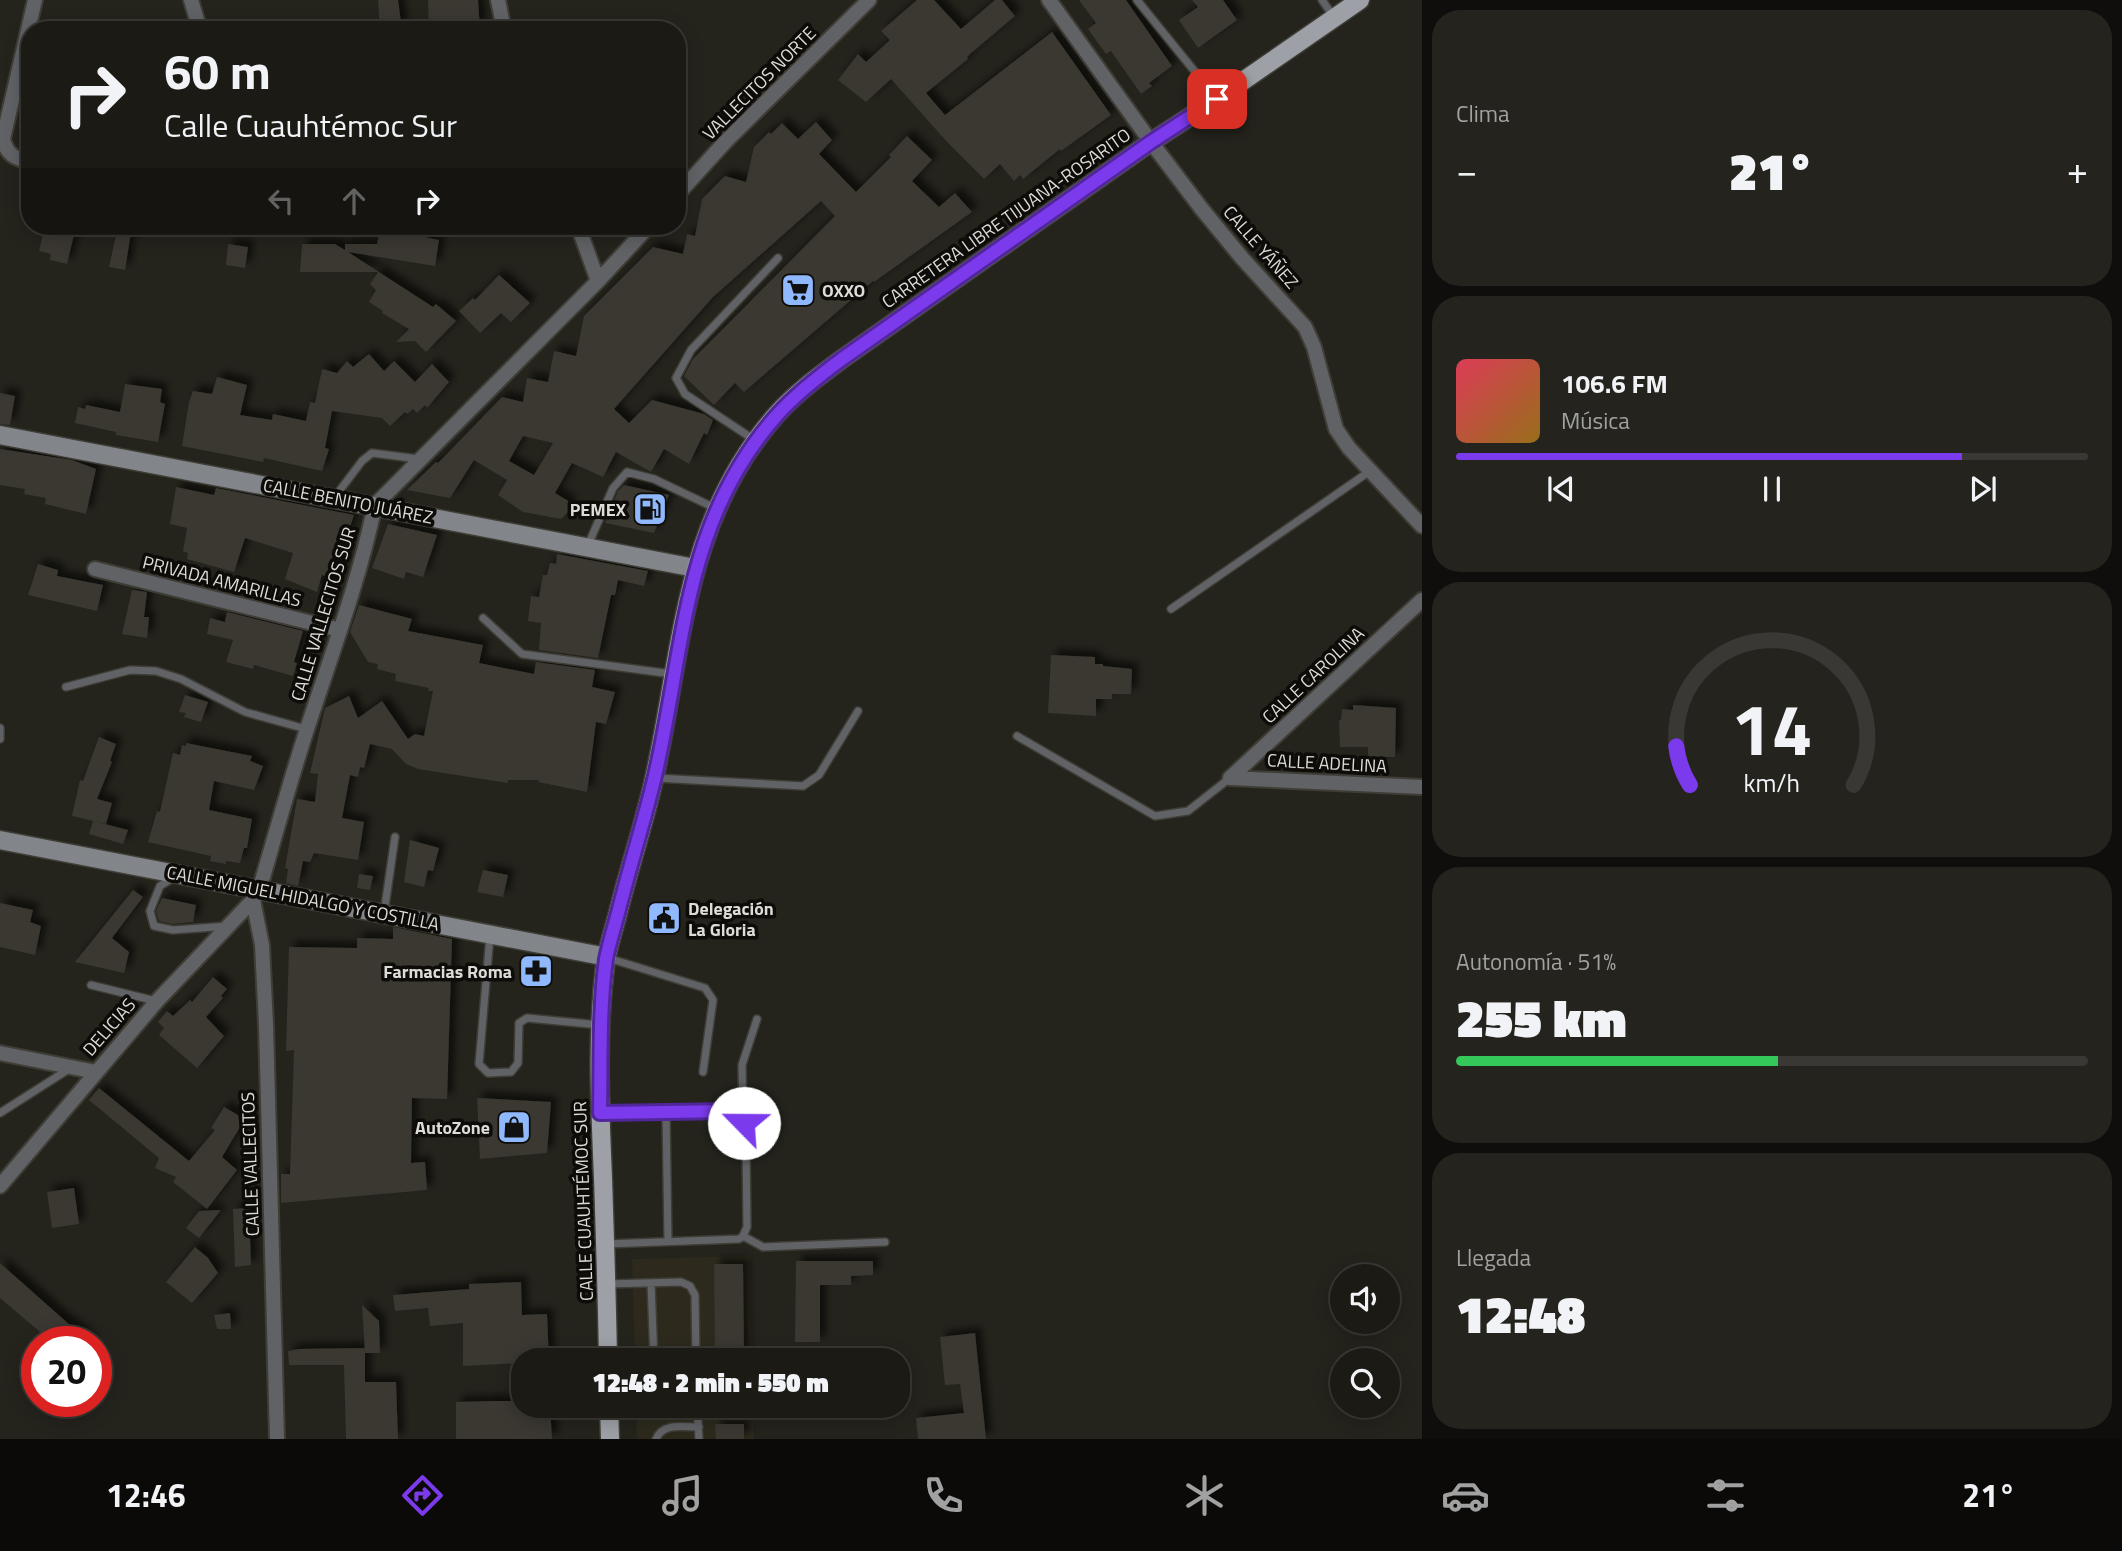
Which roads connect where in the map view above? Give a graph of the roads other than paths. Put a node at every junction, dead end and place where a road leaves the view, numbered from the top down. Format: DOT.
graph roads {
  1 [pos="35,0"];
  2 [pos="191,0"];
  3 [pos="498,0"];
  4 [pos="869,0"];
  5 [pos="1049,0"];
  6 [pos="1137,0"];
  7 [pos="1322,0"];
  8 [pos="1360,0"];
  9 [pos="1334,18"];
  10 [pos="30,21"];
  11 [pos="197,21"];
  12 [pos="502,21"];
  13 [pos="21,61"];
  14 [pos="1217,99"];
  15 [pos="1151,142"];
  16 [pos="21,160"];
  17 [pos="686,185"];
  18 [pos="581,235"];
  19 [pos="641,235"];
  20 [pos="778,258"];
  21 [pos="598,281"];
  22 [pos="0,435"];
  23 [pos="756,442"];
  24 [pos="420,459"];
  25 [pos="1370,471"];
  26 [pos="334,498"];
  27 [pos="375,505"];
  28 [pos="717,509"];
  29 [pos="1422,526"];
  30 [pos="587,547"];
  31 [pos="695,568"];
  32 [pos="95,569"];
  33 [pos="1422,600"];
  34 [pos="1171,609"];
  35 [pos="483,618"];
  36 [pos="340,630"];
  37 [pos="672,675"];
  38 [pos="66,687"];
  39 [pos="858,711"];
  40 [pos="0,728"];
  41 [pos="307,729"];
  42 [pos="1017,736"];
  43 [pos="0,739"];
  44 [pos="654,778"];
  45 [pos="1230,778"];
  46 [pos="1422,787"];
  47 [pos="394,837"];
  48 [pos="0,840"];
  49 [pos="179,875"];
  50 [pos="256,895"];
  51 [pos="384,914"];
  52 [pos="228,926"];
  53 [pos="491,934"];
  54 [pos="607,957"];
  55 [pos="91,985"];
  56 [pos="157,1001"];
  57 [pos="757,1019"];
  58 [pos="601,1025"];
  59 [pos="0,1053"];
  60 [pos="72,1067"];
  61 [pos="96,1072"];
  62 [pos="704,1072"];
  63 [pos="0,1112"];
  64 [pos="666,1112"];
  65 [pos="600,1113"];
  66 [pos="743,1118"];
  67 [pos="0,1185"];
  68 [pos="743,1236"];
  69 [pos="668,1241"];
  70 [pos="885,1242"];
  71 [pos="605,1244"];
  72 [pos="651,1283"];
  73 [pos="606,1284"];
  74 [pos="608,1348"];
  75 [pos="654,1348"];
  76 [pos="695,1348"];
  77 [pos="609,1418"];
  78 [pos="698,1418"];
  79 [pos="699,1427"];
  80 [pos="277,1439"];
  81 [pos="610,1439"];
  82 [pos="656,1439"];
  83 [pos="699,1439"];
  1 -- 10 [label="street"];
  2 -- 11 [label="street"];
  3 -- 12 [label="street"];
  4 -- 17 [label="street, VALLECITOS NORTE"];
  5 -- 15 [label="street, CALLE YÁÑEZ"];
  6 -- 14 [label="lane"];
  7 -- 9 [label="lane"];
  8 -- 9 [label="main road, CARRETERA LIBRE TIJUANA-ROSARITO"];
  9 -- 14 [label="main road, CARRETERA LIBRE TIJUANA-ROSARITO"];
  13 -- 16 [label="street"];
  14 -- 15 [label="main road, CARRETERA LIBRE TIJUANA-ROSARITO"];
  15 -- 23 [label="main road, CARRETERA LIBRE TIJUANA-ROSARITO"];
  15 -- 25 [label="street, CALLE YÁÑEZ"];
  18 -- 21 [label="street"];
  19 -- 21 [label="street"];
  20 -- 23 [label="lane"];
  21 -- 24 [label="street"];
  22 -- 26 [label="street, CALLE BENITO JUÁREZ"];
  23 -- 28 [label="main road, CARRETERA LIBRE TIJUANA-ROSARITO"];
  24 -- 26 [label="lane"];
  24 -- 27 [label="street"];
  25 -- 29 [label="street, CALLE YÁÑEZ"];
  25 -- 34 [label="lane"];
  26 -- 27 [label="street, CALLE BENITO JUÁREZ"];
  27 -- 30 [label="street, CALLE BENITO JUÁREZ"];
  27 -- 36 [label="street, CALLE VALLECITOS SUR"];
  28 -- 30 [label="lane"];
  28 -- 31 [label="main road, CARRETERA LIBRE TIJUANA-ROSARITO"];
  30 -- 31 [label="street, CALLE BENITO JUÁREZ"];
  31 -- 37 [label="main road, CARRETERA LIBRE TIJUANA-ROSARITO"];
  32 -- 36 [label="street, PRIVADA AMARILLAS"];
  33 -- 45 [label="street, CALLE CAROLINA"];
  35 -- 37 [label="lane"];
  36 -- 41 [label="street, CALLE VALLECITOS SUR"];
  37 -- 44 [label="main road, CARRETERA LIBRE TIJUANA-ROSARITO"];
  38 -- 41 [label="lane"];
  39 -- 44 [label="lane"];
  40 -- 43 [label="lane"];
  41 -- 50 [label="street, CALLE VALLECITOS SUR"];
  42 -- 45 [label="lane"];
  44 -- 54 [label="main road, CARRETERA LIBRE TIJUANA-ROSARITO"];
  45 -- 46 [label="street, CALLE ADELINA"];
  47 -- 51 [label="lane"];
  48 -- 49 [label="street, CALLE MIGUEL HIDALGO Y COSTILLA"];
  49 -- 50 [label="street, CALLE MIGUEL HIDALGO Y COSTILLA"];
  49 -- 52 [label="lane"];
  50 -- 51 [label="street, CALLE MIGUEL HIDALGO Y COSTILLA"];
  50 -- 52 [label="street, DELICIAS"];
  50 -- 80 [label="street, CALLE VALLECITOS"];
  51 -- 53 [label="street, CALLE MIGUEL HIDALGO Y COSTILLA"];
  52 -- 56 [label="street, DELICIAS"];
  53 -- 54 [label="street, CALLE MIGUEL HIDALGO Y COSTILLA"];
  53 -- 58 [label="lane"];
  54 -- 58 [label="main road, CALLE CUAUHTÉMOC SUR"];
  54 -- 62 [label="lane"];
  55 -- 56 [label="lane"];
  56 -- 61 [label="street, DELICIAS"];
  57 -- 66 [label="lane"];
  58 -- 65 [label="main road, CALLE CUAUHTÉMOC SUR"];
  59 -- 60 [label="street"];
  60 -- 61 [label="street"];
  60 -- 63 [label="lane"];
  61 -- 67 [label="street, DELICIAS"];
  64 -- 65 [label="lane"];
  64 -- 66 [label="lane"];
  64 -- 69 [label="lane"];
  65 -- 71 [label="main road, CALLE CUAUHTÉMOC SUR"];
  66 -- 68 [label="lane"];
  68 -- 69 [label="lane"];
  68 -- 70 [label="lane"];
  69 -- 71 [label="lane"];
  71 -- 73 [label="main road, CALLE CUAUHTÉMOC SUR"];
  72 -- 73 [label="lane"];
  72 -- 75 [label="lane"];
  72 -- 76 [label="lane"];
  73 -- 74 [label="main road, CALLE CUAUHTÉMOC SUR"];
  77 -- 81 [label="main road"];
  78 -- 79 [label="lane"];
  79 -- 82 [label="lane"];
  79 -- 83 [label="lane"];
}
